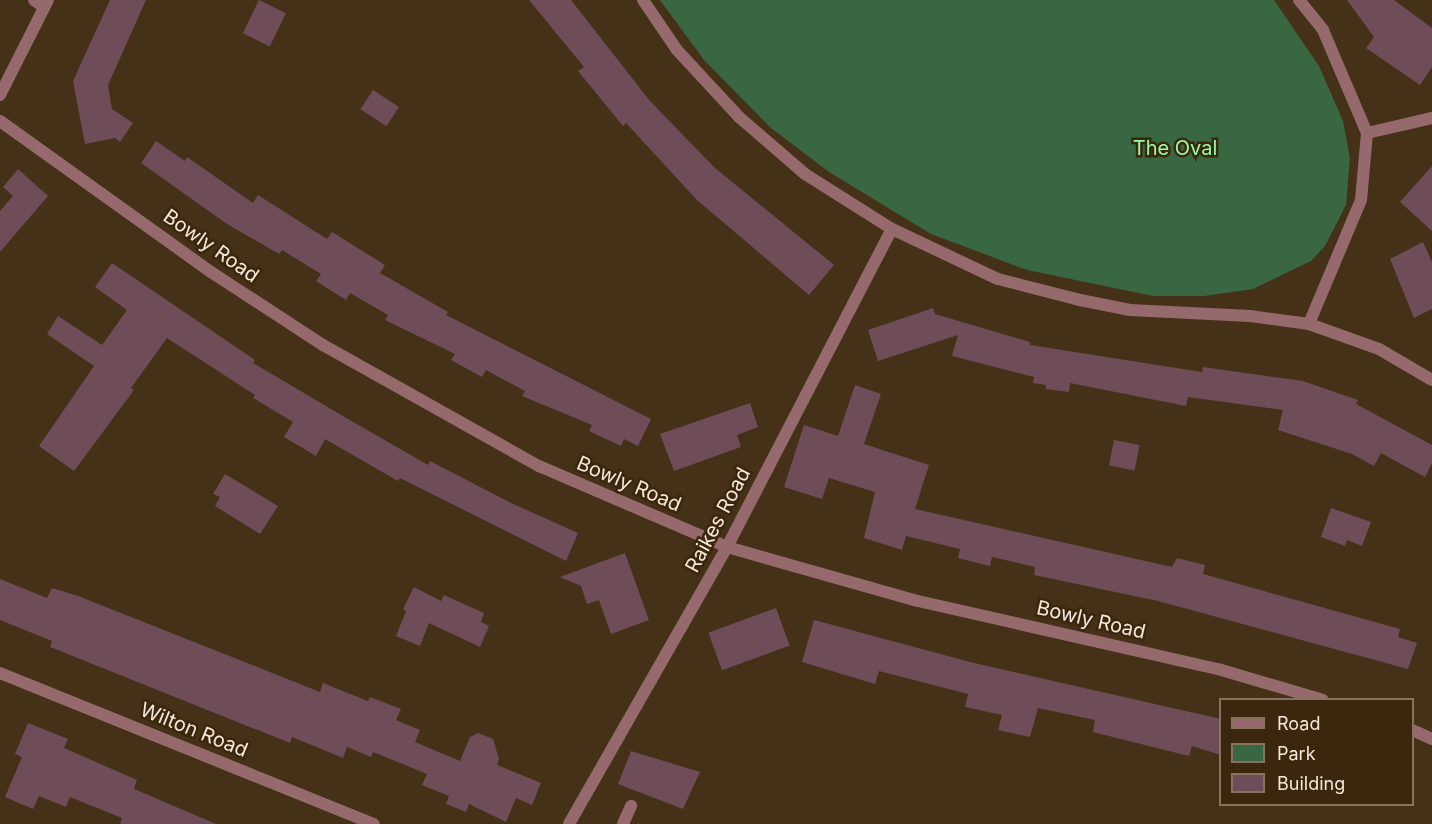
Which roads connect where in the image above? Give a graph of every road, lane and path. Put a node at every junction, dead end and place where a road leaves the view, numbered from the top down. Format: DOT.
graph roads {
  1 [pos="643,0"];
  2 [pos="1299,0"];
  3 [pos="42,2"];
  4 [pos="0,95"];
  5 [pos="1432,118"];
  6 [pos="0,121"];
  7 [pos="1367,133"];
  8 [pos="892,229"];
  9 [pos="1309,324"];
  10 [pos="1432,380"];
  11 [pos="727,547"];
  12 [pos="0,673"];
  13 [pos="1320,698"];
  14 [pos="1414,730"];
  15 [pos="1432,739"];
  16 [pos="631,806"];
  17 [pos="374,824"];
  18 [pos="569,824"];
  19 [pos="623,824"];
  1 -- 8 [label="street"];
  2 -- 7 [label="street"];
  3 -- 4 [label="street"];
  5 -- 7 [label="street"];
  6 -- 11 [label="street, Bowly Road"];
  7 -- 9 [label="street"];
  8 -- 9 [label="street"];
  8 -- 11 [label="street, Raikes Road"];
  9 -- 10 [label="street"];
  11 -- 13 [label="street, Bowly Road"];
  11 -- 18 [label="street, Raikes Road"];
  12 -- 17 [label="street, Wilton Road"];
  14 -- 15 [label="street"];
  16 -- 19 [label="street"];
}
